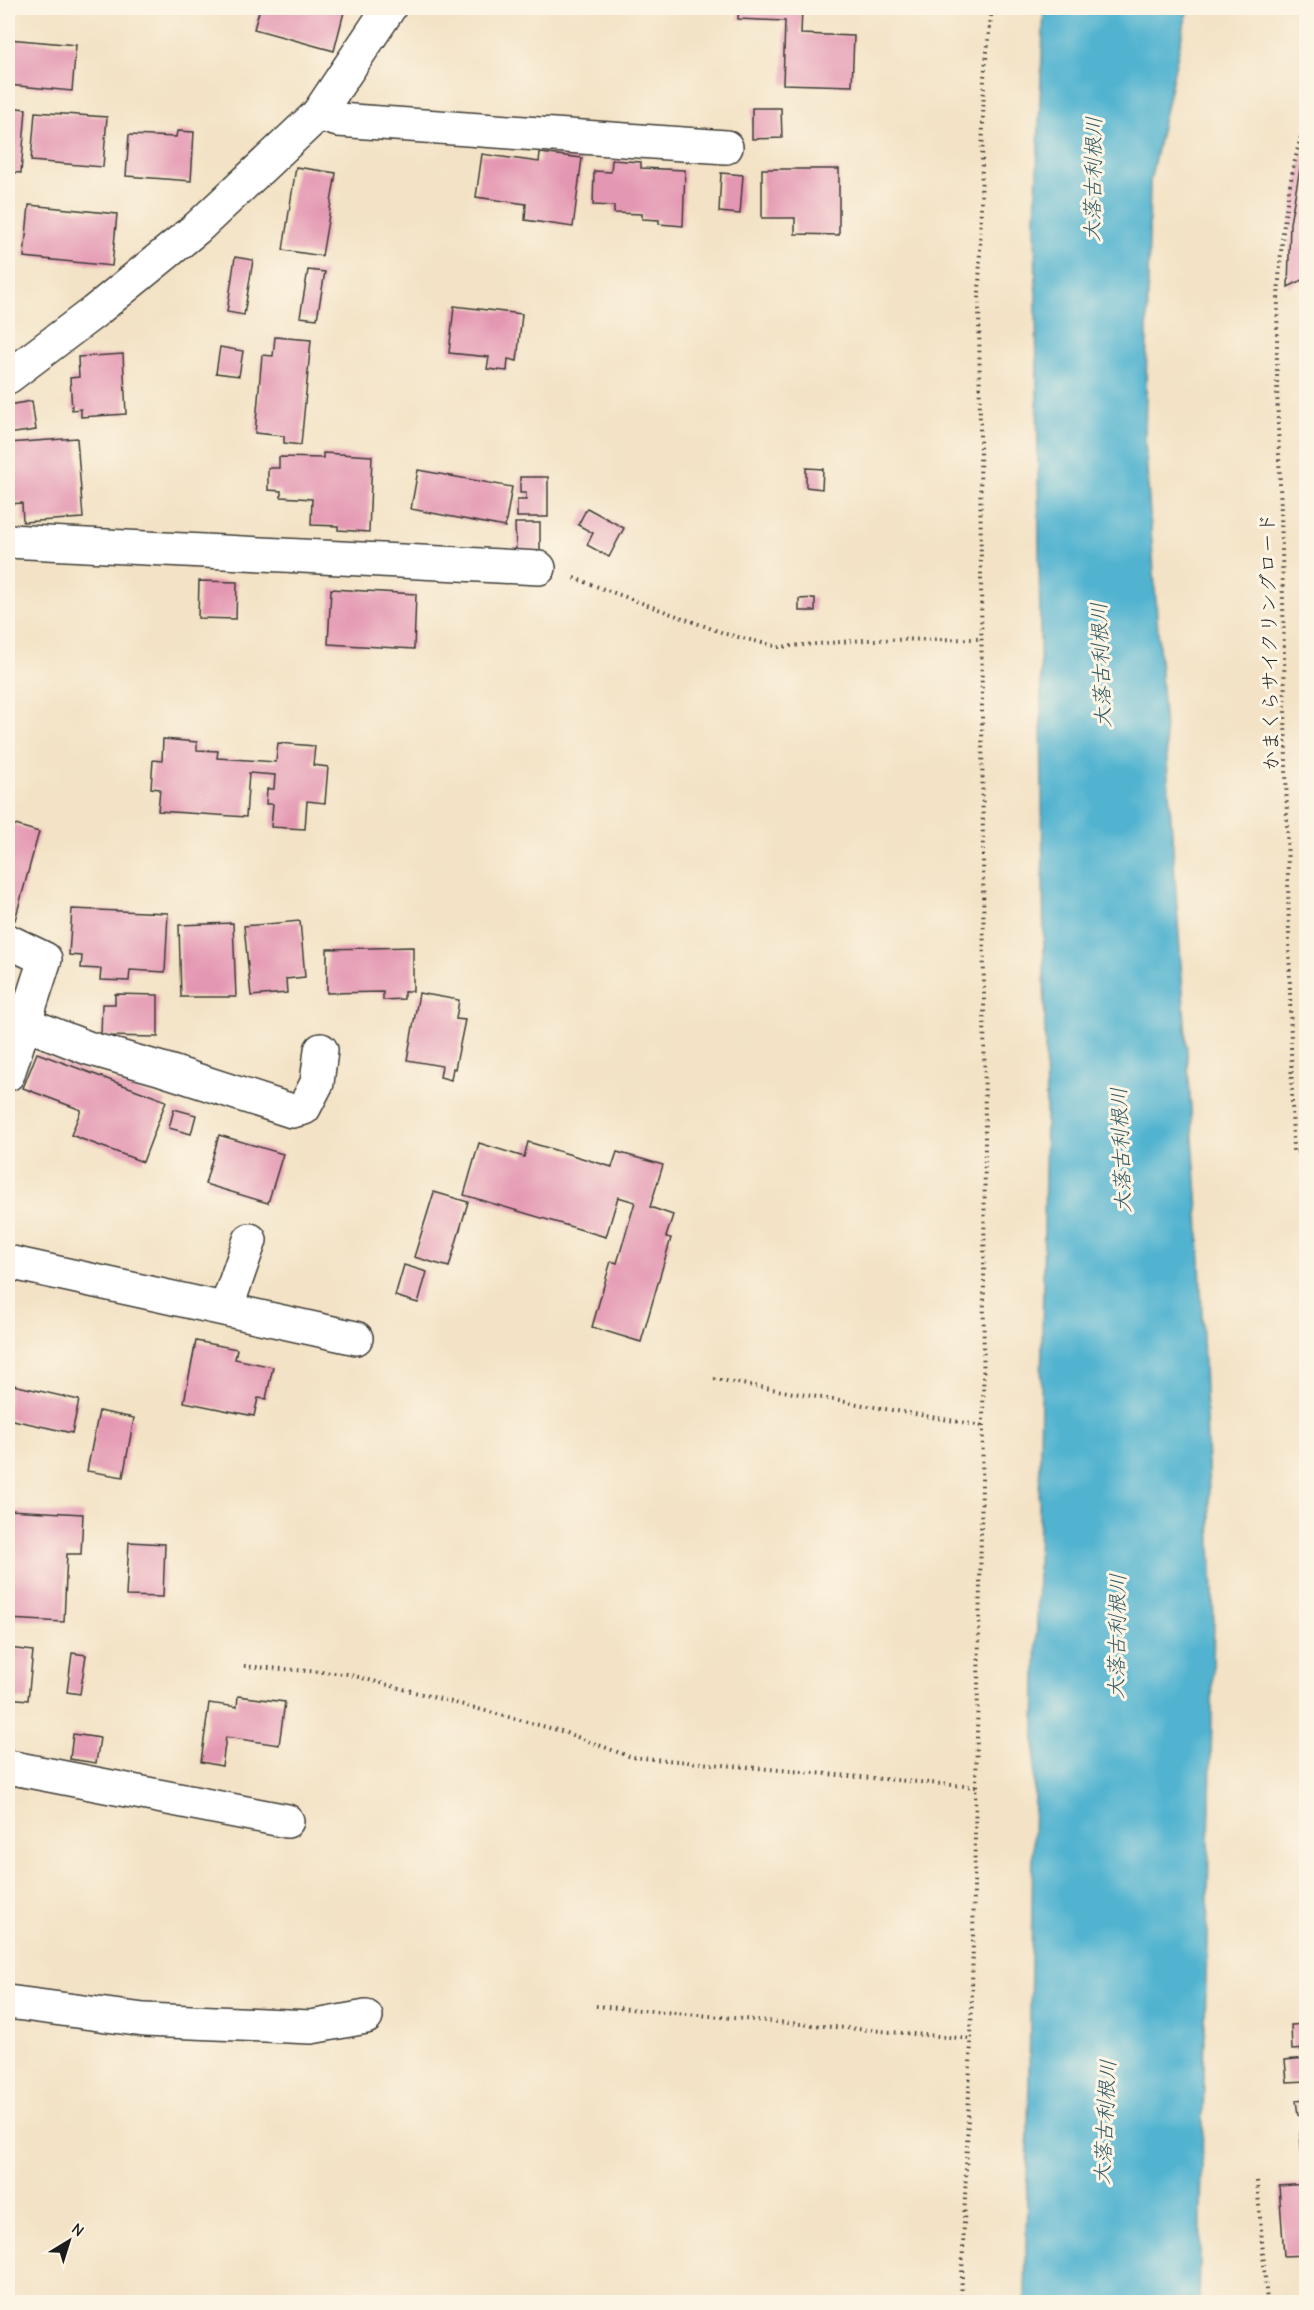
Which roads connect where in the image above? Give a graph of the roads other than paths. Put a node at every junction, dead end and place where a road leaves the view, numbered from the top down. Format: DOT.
graph roads {
  1 [pos="389,8"];
  2 [pos="318,114"];
  3 [pos="726,147"];
  4 [pos="8,377"];
  5 [pos="8,541"];
  6 [pos="539,568"];
  7 [pos="8,941"];
  8 [pos="24,1023"];
  9 [pos="321,1050"];
  10 [pos="8,1074"];
  11 [pos="250,1240"];
  12 [pos="8,1262"];
  13 [pos="226,1309"];
  14 [pos="356,1338"];
  15 [pos="8,1767"];
  16 [pos="287,1821"];
  17 [pos="8,2002"];
  18 [pos="366,2018"];
  1 -- 2 [label="street"];
  2 -- 3 [label="street"];
  2 -- 4 [label="street"];
  5 -- 6 [label="street"];
  7 -- 8 [label="street"];
  8 -- 9 [label="street"];
  8 -- 10 [label="street"];
  11 -- 13 [label="street"];
  12 -- 13 [label="street"];
  13 -- 14 [label="street"];
  15 -- 16 [label="street"];
  17 -- 18 [label="street"];
}
